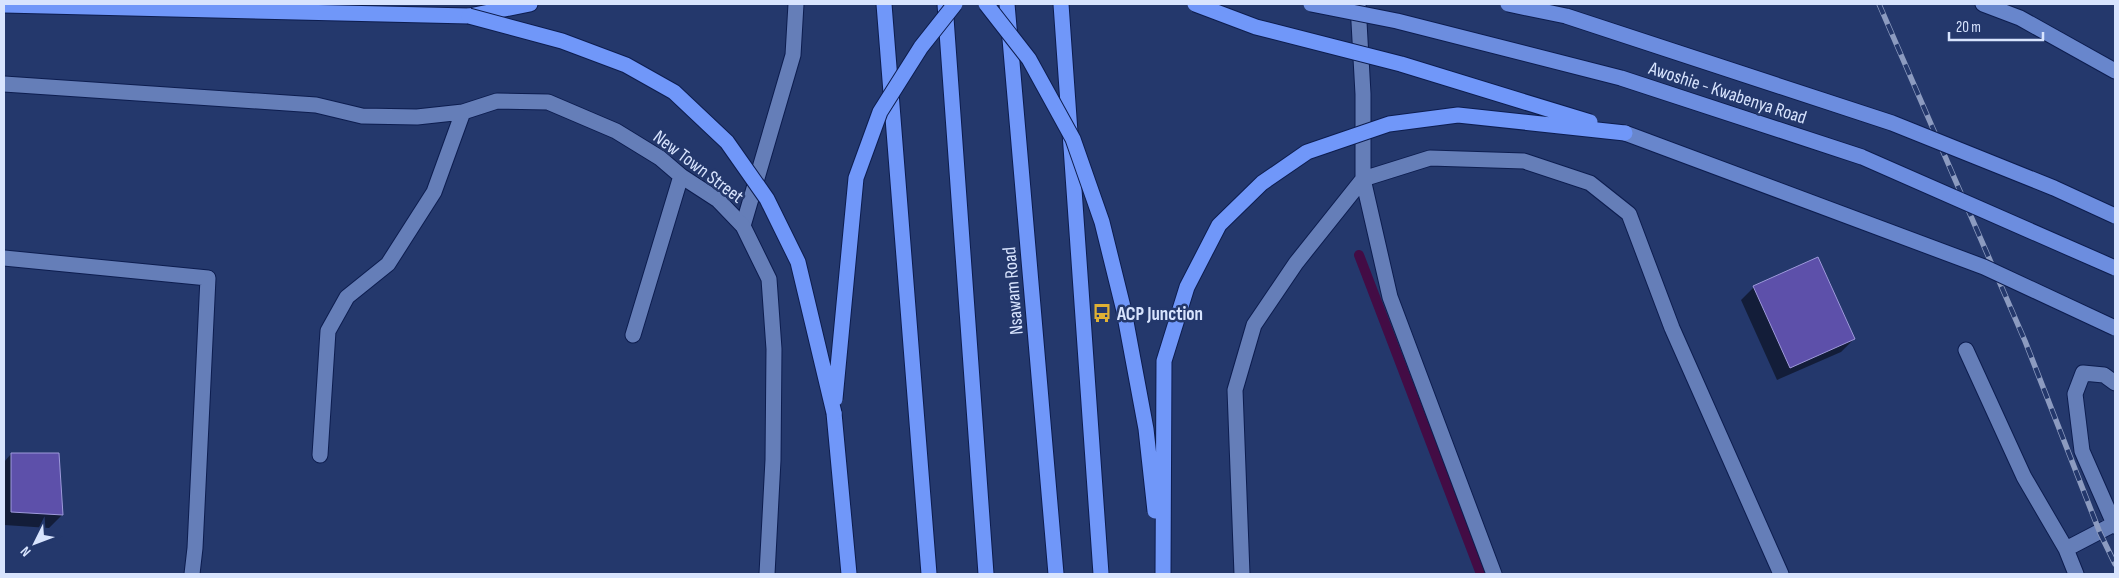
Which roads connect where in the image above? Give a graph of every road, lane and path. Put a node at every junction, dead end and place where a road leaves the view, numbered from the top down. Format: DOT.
graph roads {
  1 [pos="530,4"];
  2 [pos="796,4"];
  3 [pos="884,4"];
  4 [pos="945,4"];
  5 [pos="955,4"];
  6 [pos="986,4"];
  7 [pos="1007,4"];
  8 [pos="1062,4"];
  9 [pos="1195,4"];
  10 [pos="1311,4"];
  11 [pos="1358,4"];
  12 [pos="1508,4"];
  13 [pos="1983,4"];
  14 [pos="4,5"];
  15 [pos="469,16"];
  16 [pos="2115,71"];
  17 [pos="4,84"];
  18 [pos="463,112"];
  19 [pos="1625,133"];
  20 [pos="681,176"];
  21 [pos="1363,178"];
  22 [pos="2115,216"];
  23 [pos="743,226"];
  24 [pos="4,258"];
  25 [pos="2115,268"];
  26 [pos="2115,328"];
  27 [pos="633,335"];
  28 [pos="1966,350"];
  29 [pos="2115,383"];
  30 [pos="834,413"];
  31 [pos="320,455"];
  32 [pos="2115,525"];
  33 [pos="2066,549"];
  34 [pos="192,574"];
  35 [pos="767,574"];
  36 [pos="849,574"];
  37 [pos="929,574"];
  38 [pos="986,574"];
  39 [pos="1056,574"];
  40 [pos="1101,574"];
  41 [pos="1163,574"];
  42 [pos="1242,574"];
  43 [pos="1494,574"];
  44 [pos="1781,574"];
  45 [pos="2076,574"];
  1 -- 15 [label="highway"];
  2 -- 23 [label="street"];
  3 -- 37 [label="highway"];
  4 -- 38 [label="highway"];
  5 -- 30 [label="highway, bridge"];
  6 -- 41 [label="highway, bridge"];
  7 -- 39 [label="highway, Nsawam Road"];
  8 -- 40 [label="highway"];
  9 -- 19 [label="highway, bridge"];
  10 -- 25 [label="main road, Awoshie - Kwabenya Road, bridge"];
  11 -- 21 [label="street"];
  12 -- 22 [label="main road, Awoshie - Kwabenya Road, bridge"];
  13 -- 16 [label="street"];
  14 -- 15 [label="highway"];
  15 -- 30 [label="highway, bridge"];
  17 -- 18 [label="street, New Town Street"];
  18 -- 20 [label="street, New Town Street"];
  18 -- 31 [label="street"];
  19 -- 26 [label="street, bridge"];
  19 -- 41 [label="highway, bridge"];
  20 -- 23 [label="street, New Town Street"];
  20 -- 27 [label="street"];
  21 -- 42 [label="street"];
  21 -- 43 [label="street"];
  21 -- 44 [label="street"];
  23 -- 35 [label="street, New Town Street"];
  24 -- 34 [label="street"];
  28 -- 33 [label="street"];
  29 -- 32 [label="street"];
  30 -- 36 [label="highway"];
  32 -- 33 [label="street"];
  33 -- 45 [label="street"];
}
